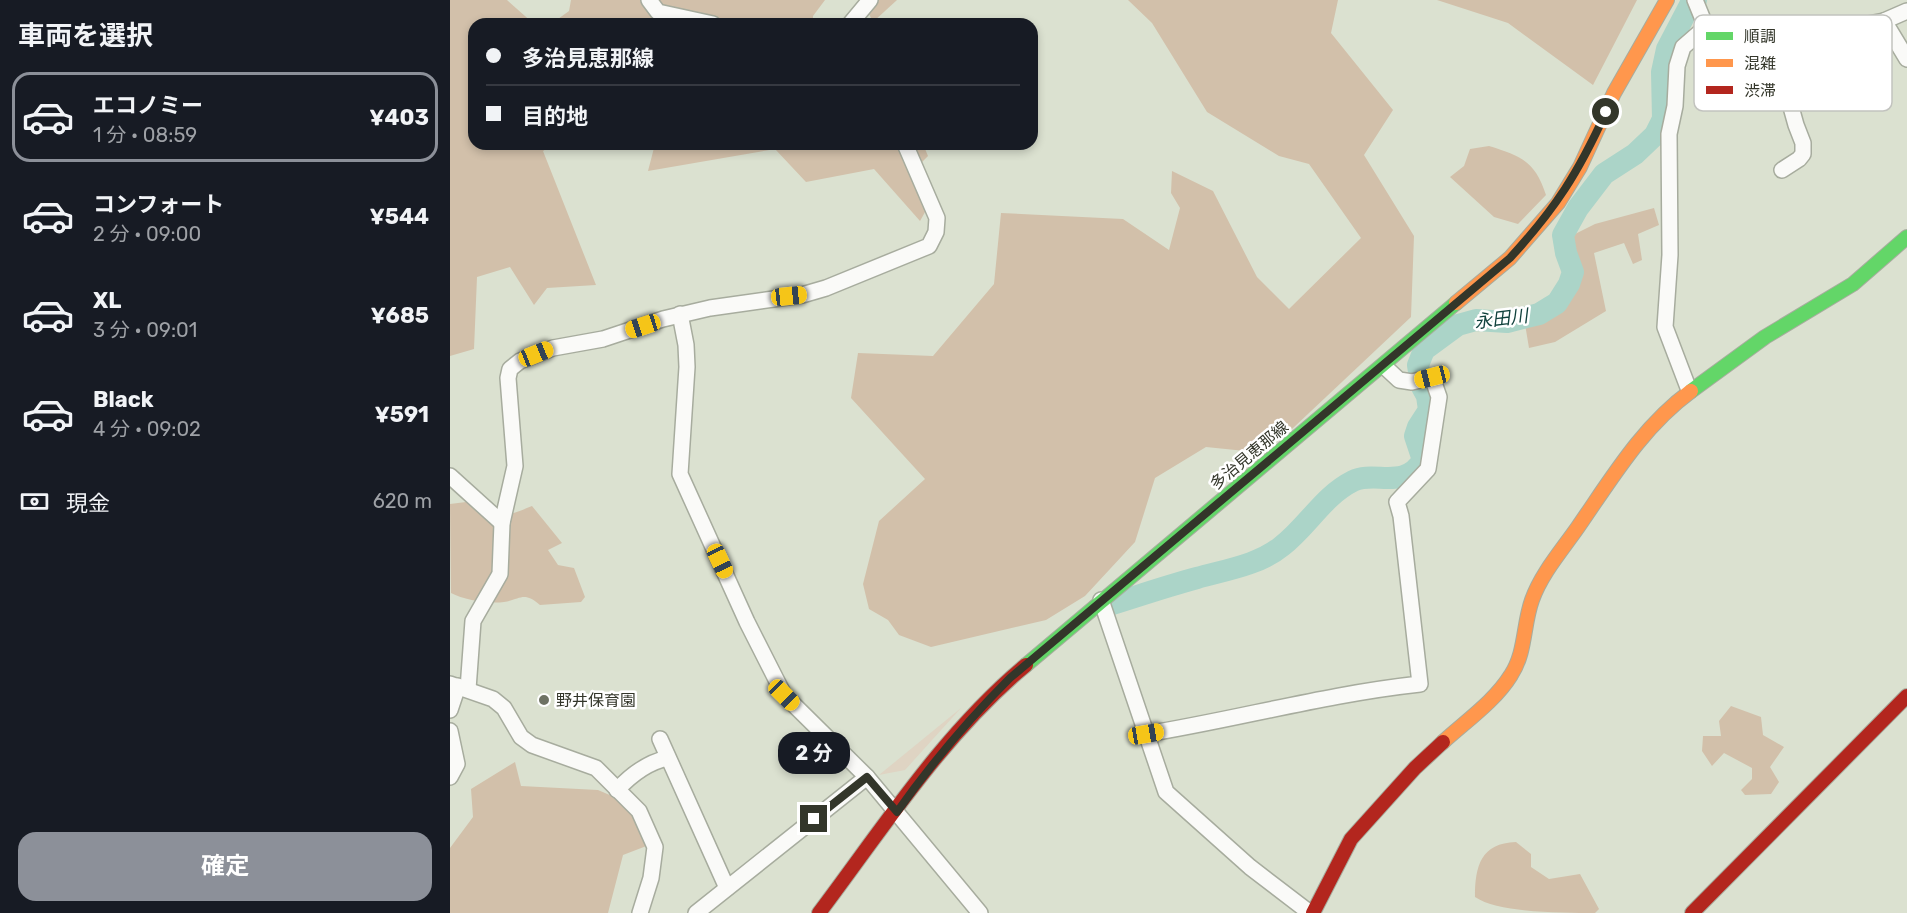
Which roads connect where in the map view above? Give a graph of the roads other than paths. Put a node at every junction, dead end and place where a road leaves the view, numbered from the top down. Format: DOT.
graph roads {
  1 [pos="649,0"];
  2 [pos="870,0"];
  3 [pos="1667,0"];
  4 [pos="1695,0"];
  5 [pos="1907,11"];
  6 [pos="1701,15"];
  7 [pos="686,18"];
  8 [pos="855,18"];
  9 [pos="1892,18"];
  10 [pos="1892,34"];
  11 [pos="1694,37"];
  12 [pos="1907,59"];
  13 [pos="1792,111"];
  14 [pos="908,150"];
  15 [pos="1782,170"];
  16 [pos="1907,237"];
  17 [pos="680,314"];
  18 [pos="1384,366"];
  19 [pos="1689,390"];
  20 [pos="450,476"];
  21 [pos="502,523"];
  22 [pos="1101,600"];
  23 [pos="459,686"];
  24 [pos="1907,696"];
  25 [pos="450,710"];
  26 [pos="450,731"];
  27 [pos="1146,734"];
  28 [pos="660,739"];
  29 [pos="668,758"];
  30 [pos="450,777"];
  31 [pos="867,777"];
  32 [pos="617,790"];
  33 [pos="897,812"];
  34 [pos="727,888"];
  35 [pos="640,913"];
  36 [pos="696,913"];
  37 [pos="819,913"];
  38 [pos="980,913"];
  39 [pos="1311,913"];
  40 [pos="1692,913"];
  1 -- 7 [label="street"];
  2 -- 8 [label="street"];
  3 -- 18 [label="main road, 多治見恵那線"];
  4 -- 6 [label="street"];
  5 -- 9 [label="street"];
  10 -- 12 [label="street"];
  11 -- 19 [label="street"];
  13 -- 15 [label="street"];
  14 -- 17 [label="street"];
  16 -- 19 [label="main road"];
  17 -- 21 [label="street"];
  17 -- 31 [label="street"];
  18 -- 22 [label="main road, 多治見恵那線"];
  18 -- 27 [label="street"];
  19 -- 39 [label="main road"];
  20 -- 21 [label="street"];
  21 -- 23 [label="street"];
  22 -- 27 [label="street"];
  22 -- 33 [label="main road, 多治見恵那線"];
  23 -- 25 [label="street"];
  23 -- 32 [label="street"];
  24 -- 40 [label="main road"];
  26 -- 30 [label="street"];
  27 -- 39 [label="street"];
  28 -- 29 [label="street"];
  29 -- 32 [label="street"];
  29 -- 34 [label="street"];
  31 -- 33 [label="street"];
  31 -- 34 [label="street"];
  32 -- 35 [label="street"];
  33 -- 37 [label="main road, 多治見恵那線"];
  33 -- 38 [label="street"];
  34 -- 36 [label="street"];
}
